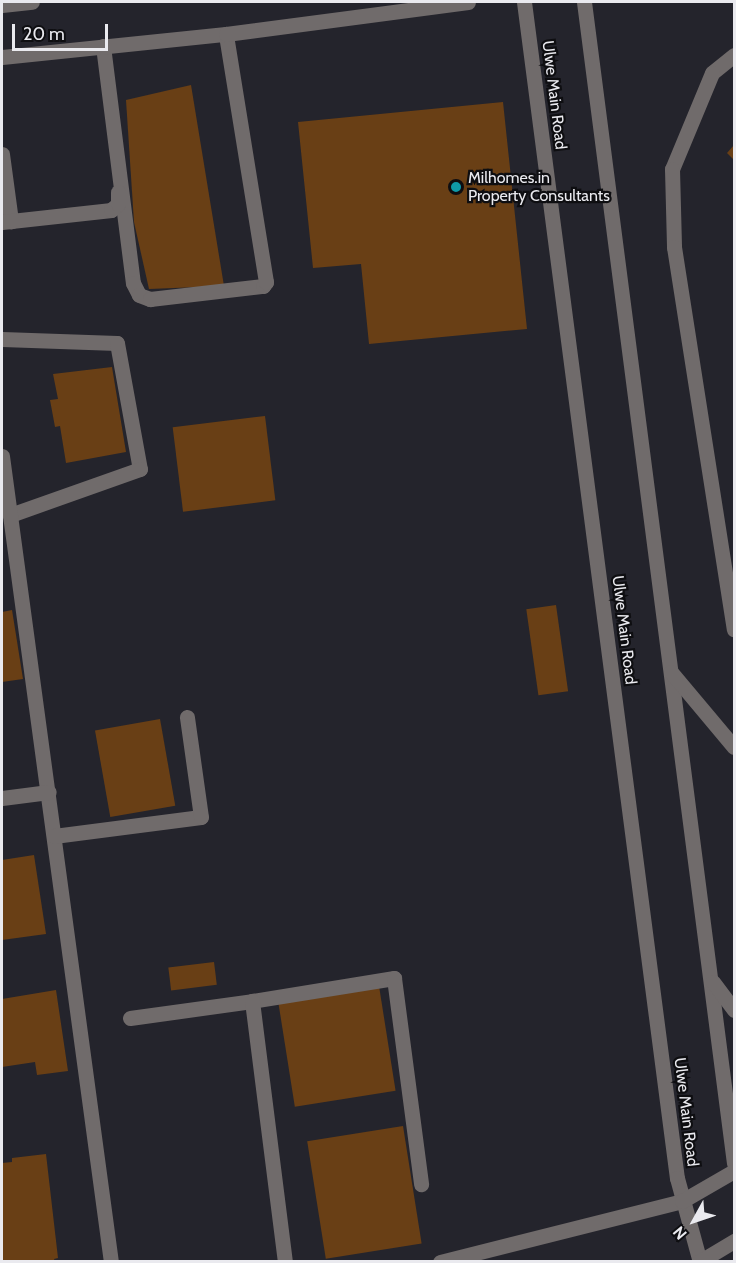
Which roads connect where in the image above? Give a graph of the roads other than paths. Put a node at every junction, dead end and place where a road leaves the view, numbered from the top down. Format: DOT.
graph roads {
  1 [pos="32,2"];
  2 [pos="468,2"];
  3 [pos="524,2"];
  4 [pos="584,2"];
  5 [pos="2,5"];
  6 [pos="226,34"];
  7 [pos="100,46"];
  8 [pos="735,55"];
  9 [pos="2,57"];
  10 [pos="2,154"];
  11 [pos="7,221"];
  12 [pos="2,339"];
  13 [pos="2,456"];
  14 [pos="10,514"];
  15 [pos="735,629"];
  16 [pos="671,671"];
  17 [pos="187,717"];
  18 [pos="735,747"];
  19 [pos="49,792"];
  20 [pos="2,798"];
  21 [pos="54,836"];
  22 [pos="711,980"];
  23 [pos="252,1001"];
  24 [pos="735,1010"];
  25 [pos="130,1018"];
  26 [pos="735,1163"];
  27 [pos="735,1171"];
  28 [pos="421,1184"];
  29 [pos="682,1201"];
  30 [pos="735,1241"];
  31 [pos="700,1261"];
  32 [pos="111,1262"];
  33 [pos="285,1262"];
  34 [pos="440,1262"];
  1 -- 5 [label="street"];
  2 -- 6 [label="street"];
  3 -- 29 [label="street, Ulwe Main Road"];
  4 -- 16 [label="street"];
  6 -- 7 [label="street"];
  6 -- 7 [label="street"];
  7 -- 9 [label="street"];
  7 -- 11 [label="street"];
  8 -- 15 [label="street"];
  10 -- 11 [label="street"];
  12 -- 14 [label="street"];
  13 -- 14 [label="street"];
  14 -- 19 [label="street"];
  16 -- 18 [label="street"];
  16 -- 22 [label="street"];
  17 -- 21 [label="street"];
  19 -- 20 [label="street"];
  19 -- 21 [label="street"];
  21 -- 32 [label="street"];
  22 -- 24 [label="street"];
  22 -- 26 [label="street"];
  23 -- 25 [label="street"];
  23 -- 28 [label="street"];
  23 -- 33 [label="street"];
  27 -- 29 [label="street"];
  29 -- 31 [label="street, Ulwe Main Road"];
  29 -- 34 [label="street"];
  30 -- 31 [label="street"];
}
